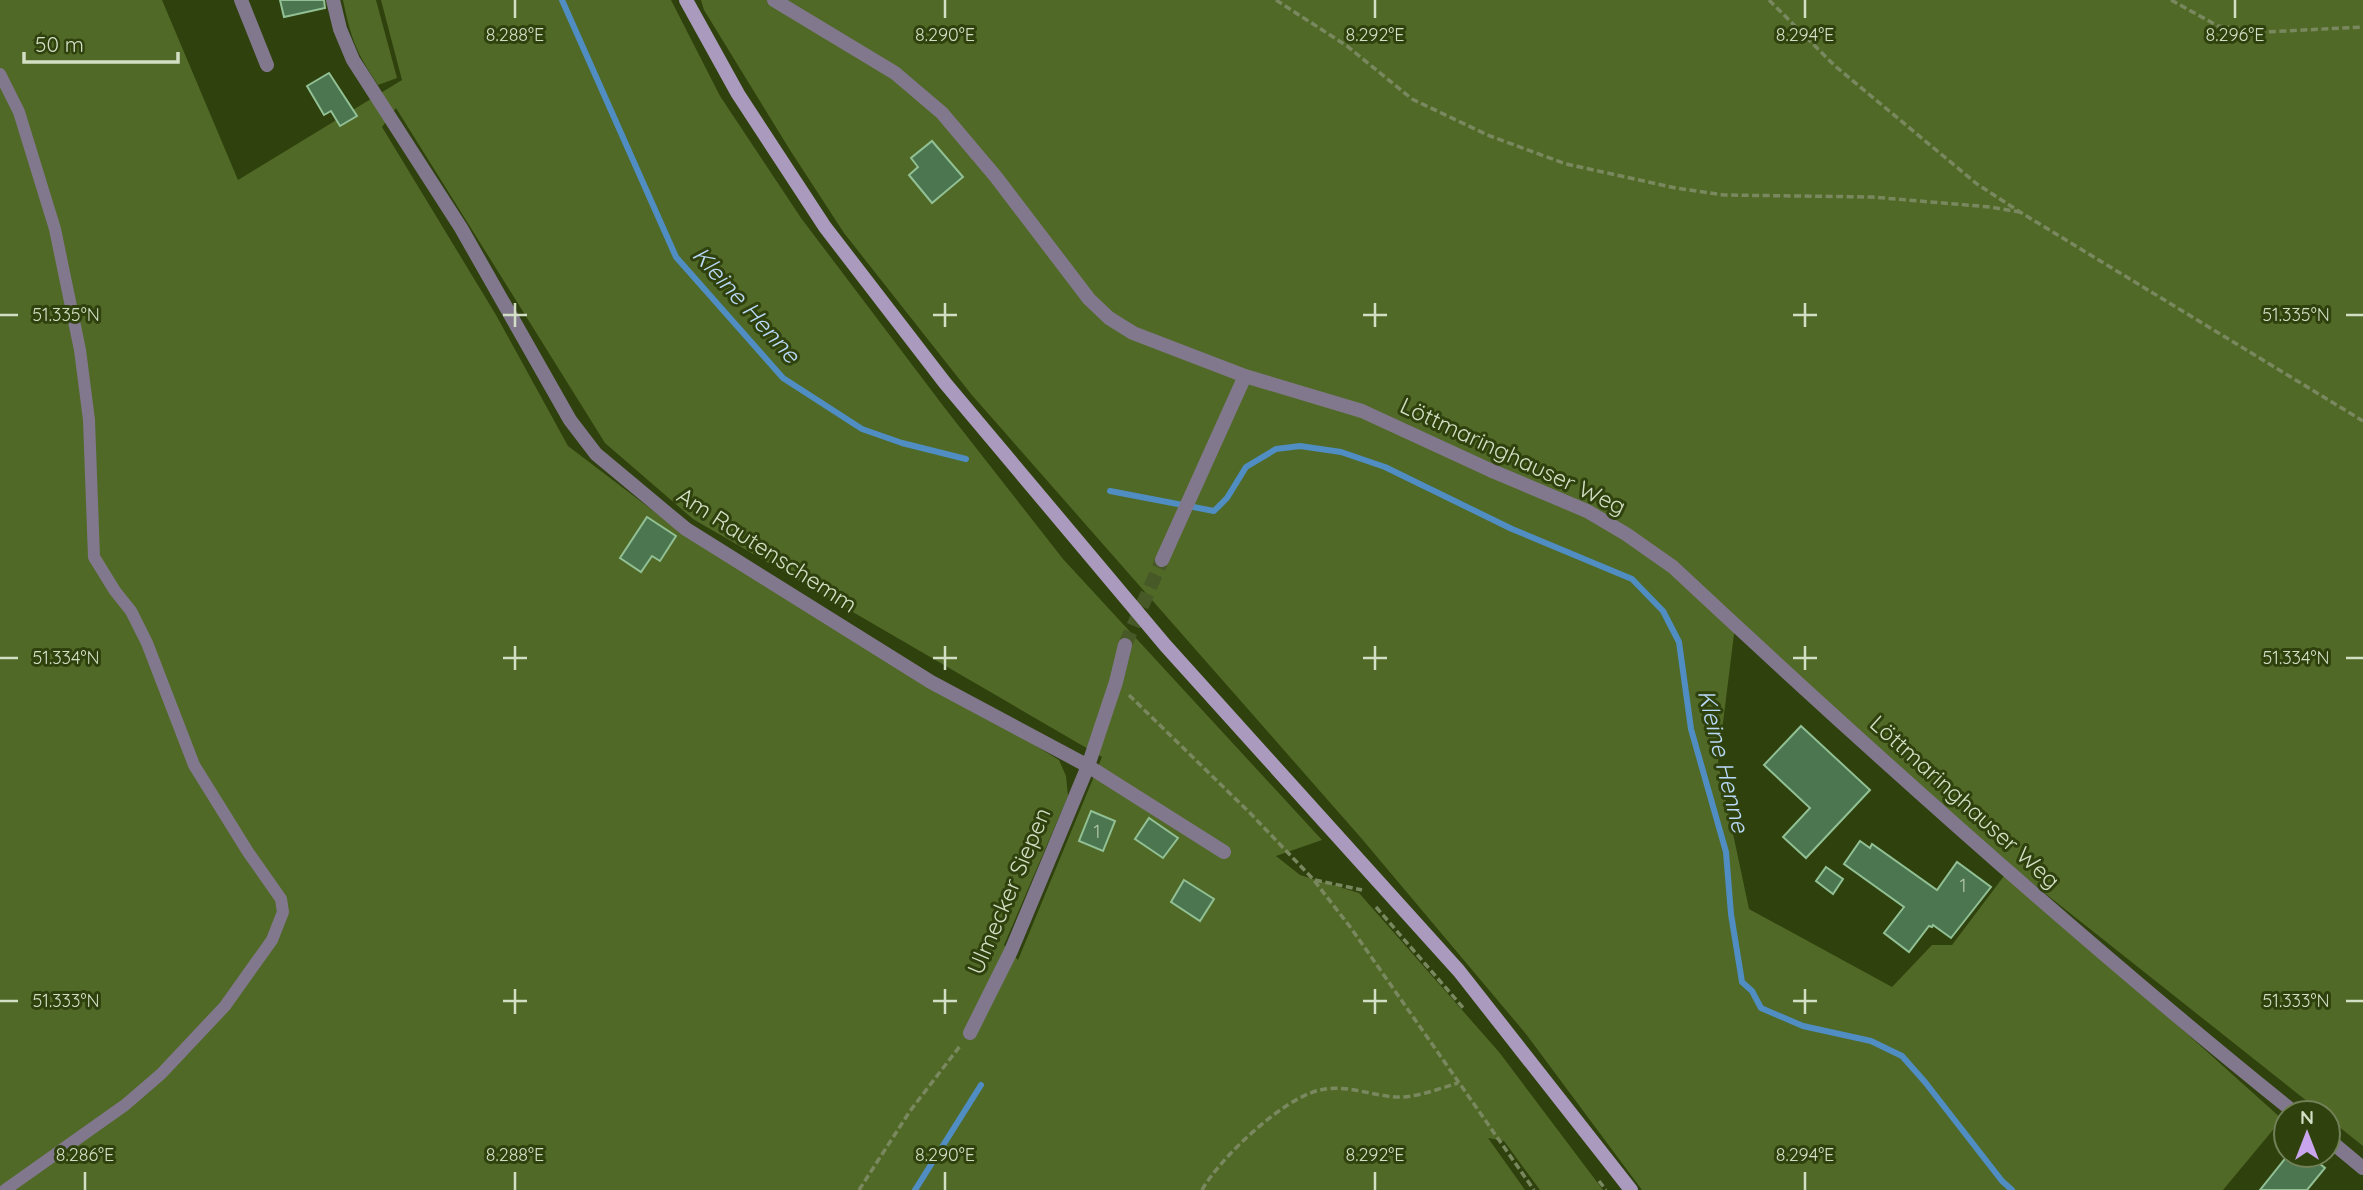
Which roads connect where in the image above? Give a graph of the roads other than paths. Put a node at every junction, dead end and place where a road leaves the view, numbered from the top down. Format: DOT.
graph roads {
  1 [pos="241,0"];
  2 [pos="333,0"];
  3 [pos="685,0"];
  4 [pos="774,0"];
  5 [pos="267,65"];
  6 [pos="0,74"];
  7 [pos="1245,376"];
  8 [pos="1162,560"];
  9 [pos="1125,645"];
  10 [pos="1088,765"];
  11 [pos="1224,852"];
  12 [pos="970,1033"];
  13 [pos="2278,1099"];
  14 [pos="2342,1151"];
  15 [pos="2363,1168"];
  16 [pos="5,1190"];
  17 [pos="1631,1190"];
  1 -- 5 [label="street"];
  2 -- 10 [label="street, Am Rautenschemm"];
  3 -- 17 [label="main road"];
  4 -- 7 [label="street, Löttmaringhauser Weg"];
  6 -- 16 [label="lane"];
  7 -- 8 [label="street"];
  7 -- 13 [label="street, Löttmaringhauser Weg"];
  9 -- 10 [label="street, Ulmecker Siepen"];
  10 -- 11 [label="street"];
  10 -- 12 [label="street, Ulmecker Siepen"];
  14 -- 15 [label="street"];
}
